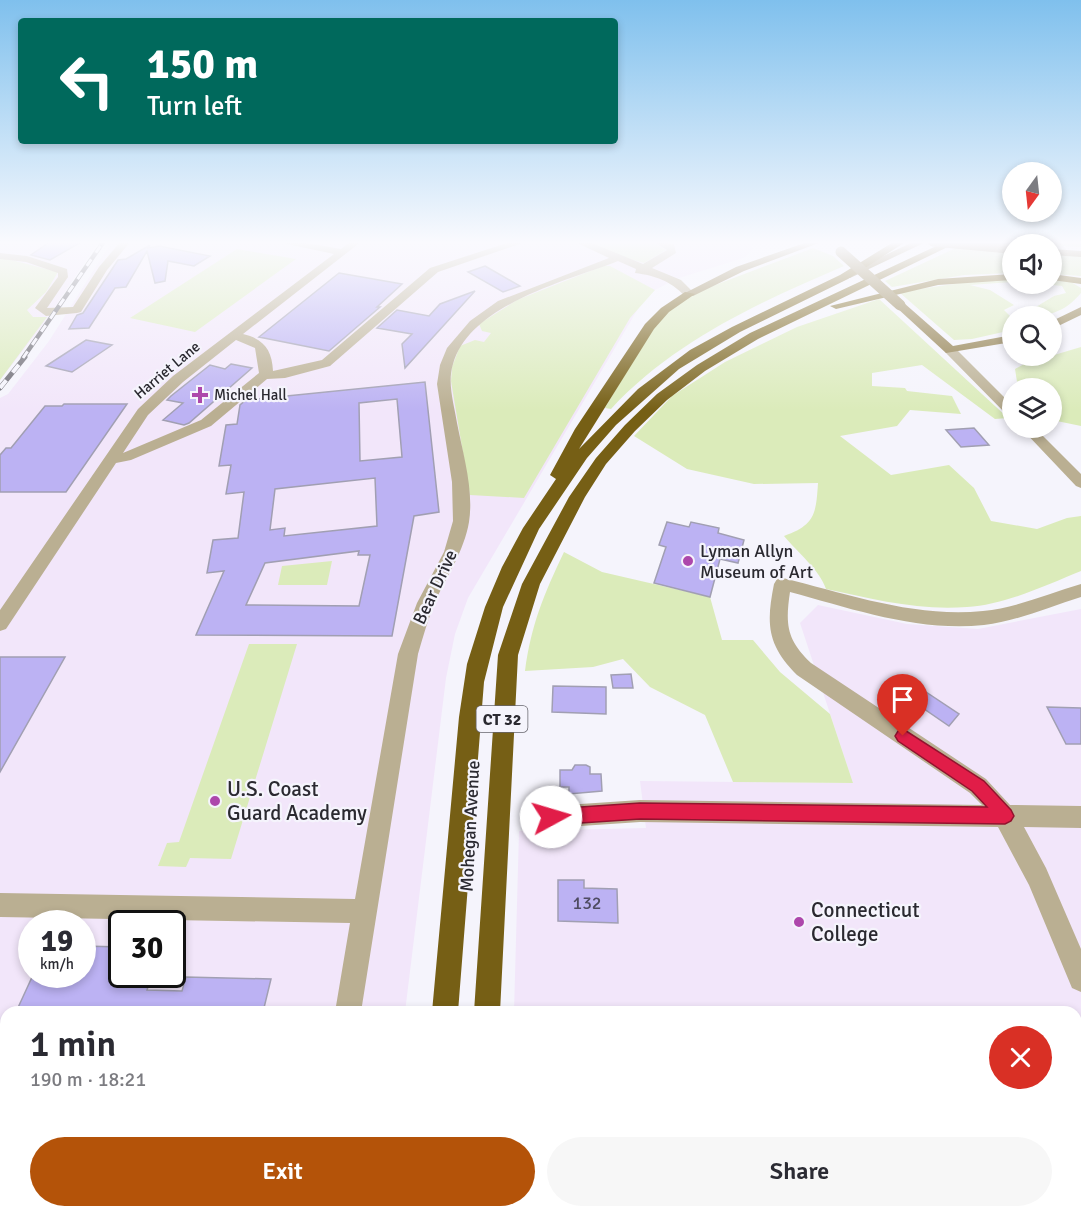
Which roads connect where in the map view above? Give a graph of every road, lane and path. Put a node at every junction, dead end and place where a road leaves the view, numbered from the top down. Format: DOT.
graph roads {
  1 [pos="48,298"];
  2 [pos="84,298"];
  3 [pos="284,298"];
  4 [pos="402,298"];
  5 [pos="515,298"];
  6 [pos="683,298"];
  7 [pos="800,298"];
  8 [pos="835,298"];
  9 [pos="871,298"];
  10 [pos="892,298"];
  11 [pos="1081,310"];
  12 [pos="788,320"];
  13 [pos="1062,320"];
  14 [pos="235,336"];
  15 [pos="1002,341"];
  16 [pos="950,350"];
  17 [pos="264,375"];
  18 [pos="1002,402"];
  19 [pos="1038,438"];
  20 [pos="109,459"];
  21 [pos="1081,483"];
  22 [pos="555,493"];
  23 [pos="1081,590"];
  24 [pos="0,624"];
  25 [pos="1005,816"];
  26 [pos="551,817"];
  27 [pos="1081,817"];
  28 [pos="0,905"];
  29 [pos="364,911"];
  30 [pos="1081,979"];
  31 [pos="349,1006"];
  32 [pos="446,1006"];
  33 [pos="487,1006"];
  1 -- 2 [label="street"];
  3 -- 14 [label="street, Harriet Lane"];
  4 -- 17 [label="street"];
  5 -- 29 [label="street, Bear Drive"];
  6 -- 22 [label="highway"];
  7 -- 22 [label="highway, CT 32"];
  8 -- 12 [label="highway, CT 32"];
  9 -- 12 [label="highway"];
  10 -- 16 [label="main road, bridge"];
  11 -- 13 [label="main road"];
  12 -- 33 [label="highway, Mohegan Avenue / CT 32"];
  14 -- 17 [label="street"];
  14 -- 20 [label="street, Harriet Lane"];
  15 -- 16 [label="main road"];
  16 -- 18 [label="street"];
  17 -- 20 [label="street"];
  19 -- 21 [label="street"];
  20 -- 24 [label="street, Harriet Lane"];
  22 -- 32 [label="highway, Mohegan Avenue / CT 32"];
  23 -- 25 [label="street"];
  25 -- 26 [label="street"];
  25 -- 27 [label="street"];
  25 -- 30 [label="street"];
  28 -- 29 [label="street"];
  29 -- 31 [label="street, Bear Drive"];
}
